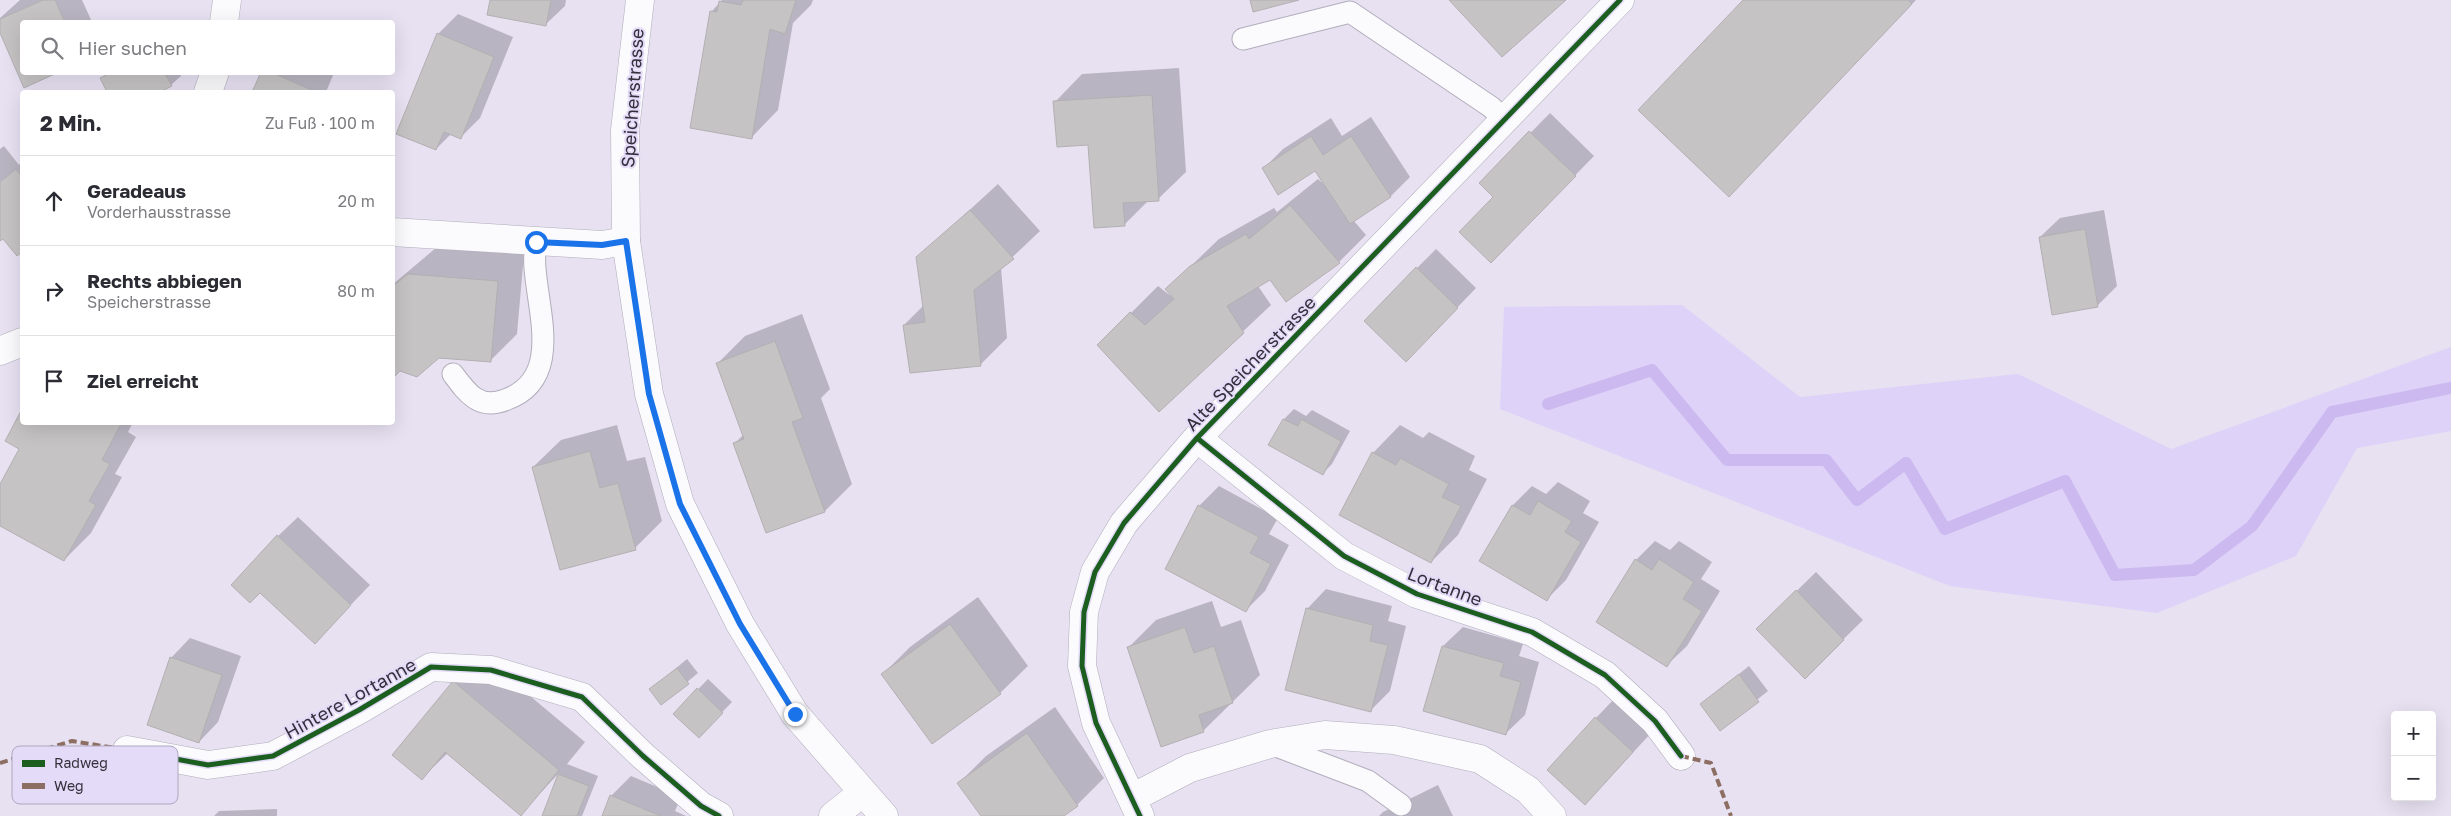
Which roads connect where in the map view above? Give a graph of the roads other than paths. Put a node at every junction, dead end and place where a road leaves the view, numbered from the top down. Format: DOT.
graph roads {
  1 [pos="226,0"];
  2 [pos="640,0"];
  3 [pos="1620,0"];
  4 [pos="224,20"];
  5 [pos="1243,38"];
  6 [pos="214,75"];
  7 [pos="209,90"];
  8 [pos="1505,120"];
  9 [pos="395,232"];
  10 [pos="626,241"];
  11 [pos="536,242"];
  12 [pos="20,343"];
  13 [pos="0,351"];
  14 [pos="453,374"];
  15 [pos="1197,438"];
  16 [pos="1270,744"];
  17 [pos="1681,756"];
  18 [pos="178,759"];
  19 [pos="862,793"];
  20 [pos="1401,806"];
  21 [pos="1136,807"];
  22 [pos="719,816"];
  23 [pos="832,816"];
  24 [pos="884,816"];
  25 [pos="1552,816"];
  1 -- 4 [label="street"];
  2 -- 10 [label="street, Speicherstrasse"];
  3 -- 8 [label="street, Alte Speicherstrasse"];
  5 -- 8 [label="lane"];
  6 -- 7 [label="street"];
  8 -- 15 [label="street, Alte Speicherstrasse"];
  9 -- 11 [label="street"];
  10 -- 11 [label="street"];
  10 -- 19 [label="street, Speicherstrasse"];
  11 -- 14 [label="lane"];
  12 -- 13 [label="street"];
  15 -- 17 [label="street, Lortanne"];
  15 -- 21 [label="street, Alte Speicherstrasse"];
  16 -- 20 [label="lane"];
  16 -- 21 [label="street"];
  16 -- 25 [label="street"];
  18 -- 22 [label="street, Hintere Lortanne"];
  19 -- 23 [label="street"];
  19 -- 24 [label="street, Speicherstrasse"];
}
